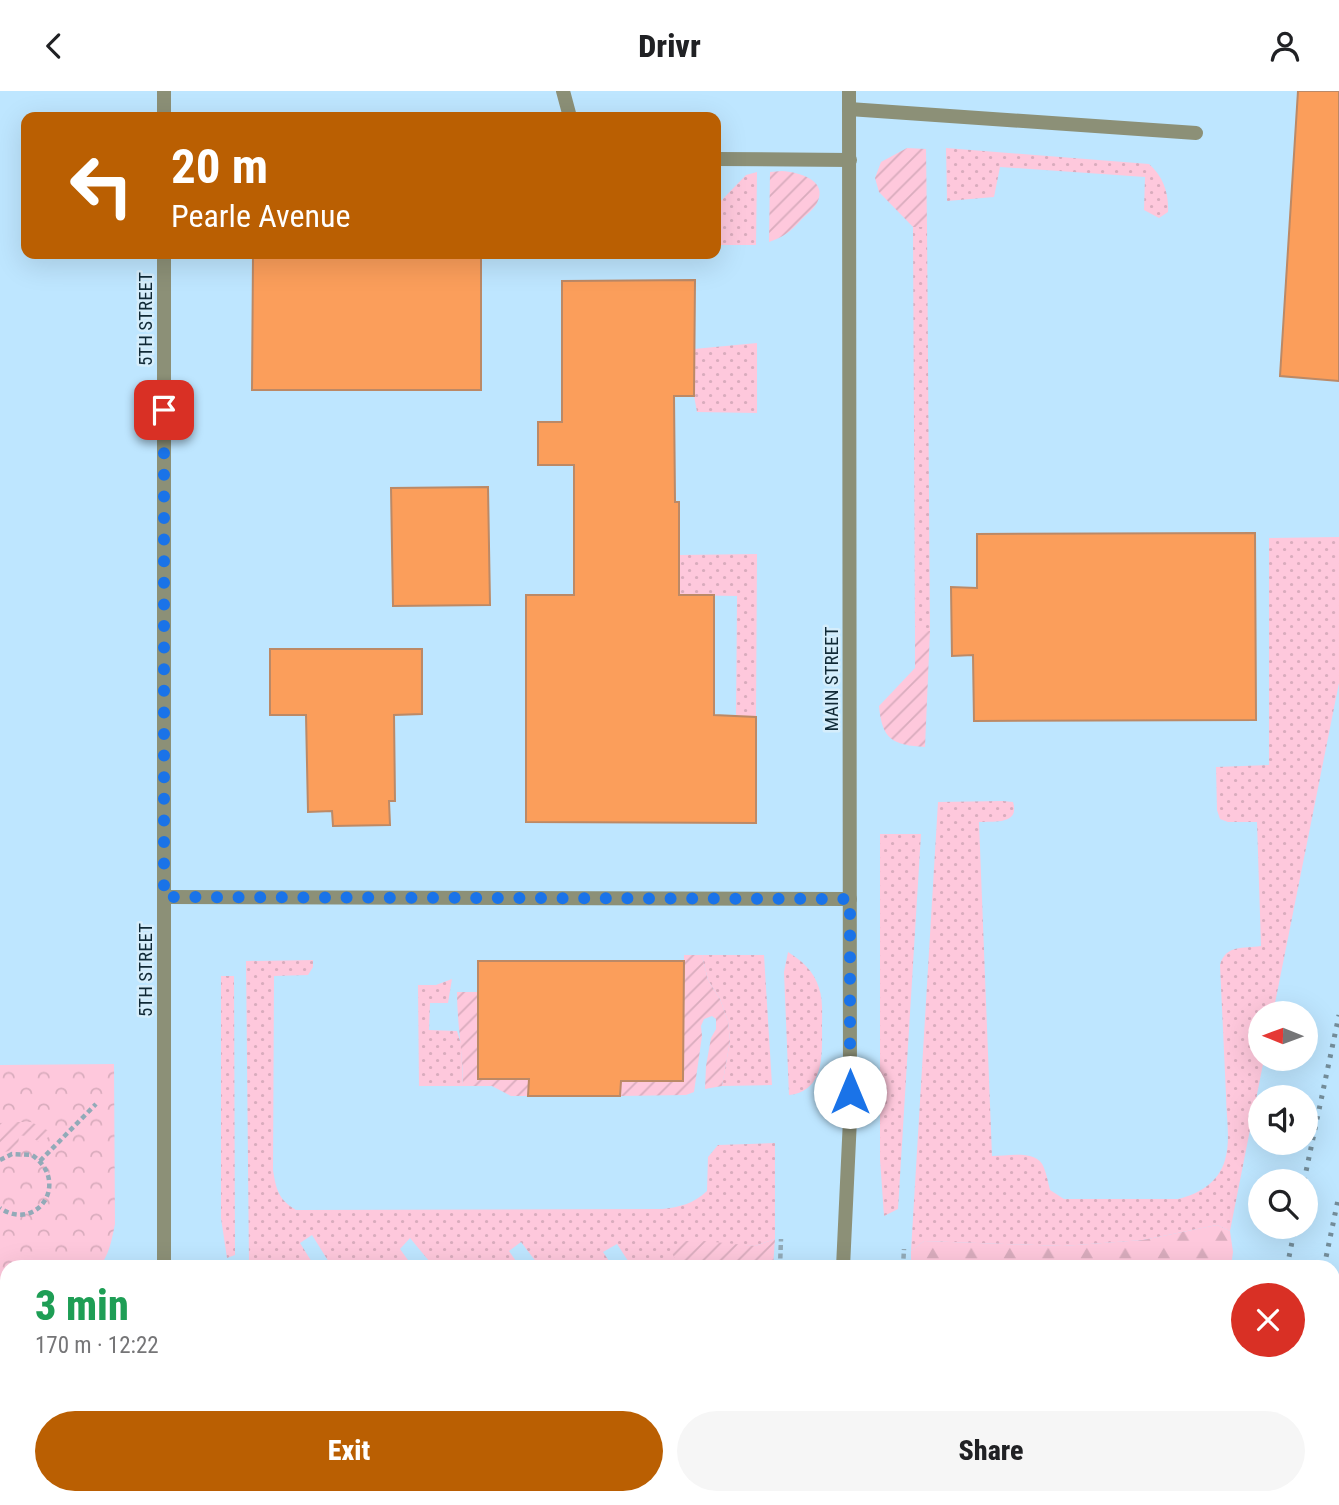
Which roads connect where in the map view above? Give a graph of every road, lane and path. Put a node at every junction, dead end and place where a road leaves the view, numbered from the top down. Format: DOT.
graph roads {
  1 [pos="164,91"];
  2 [pos="563,91"];
  3 [pos="849,91"];
  4 [pos="849,109"];
  5 [pos="164,112"];
  6 [pos="569,112"];
  7 [pos="1196,133"];
  8 [pos="721,159"];
  9 [pos="850,160"];
  10 [pos="164,259"];
  11 [pos="164,897"];
  12 [pos="850,899"];
  13 [pos="96,1104"];
  14 [pos="0,1160"];
  15 [pos="40,1161"];
  16 [pos="0,1207"];
  17 [pos="781,1239"];
  18 [pos="904,1248"];
  19 [pos="164,1260"];
  20 [pos="780,1260"];
  21 [pos="843,1260"];
  22 [pos="903,1260"];
  1 -- 5 [label="street"];
  2 -- 6 [label="street"];
  3 -- 4 [label="street, MAIN STREET"];
  4 -- 7 [label="street"];
  4 -- 9 [label="street, MAIN STREET"];
  8 -- 9 [label="street"];
  9 -- 12 [label="street, MAIN STREET"];
  10 -- 11 [label="street, 5TH STREET"];
  11 -- 12 [label="street"];
  11 -- 19 [label="street, 5TH STREET"];
  12 -- 21 [label="street, MAIN STREET"];
  13 -- 15 [label="path"];
  14 -- 15 [label="path"];
  15 -- 16 [label="path"];
  17 -- 20 [label="path"];
  18 -- 22 [label="path"];
}
